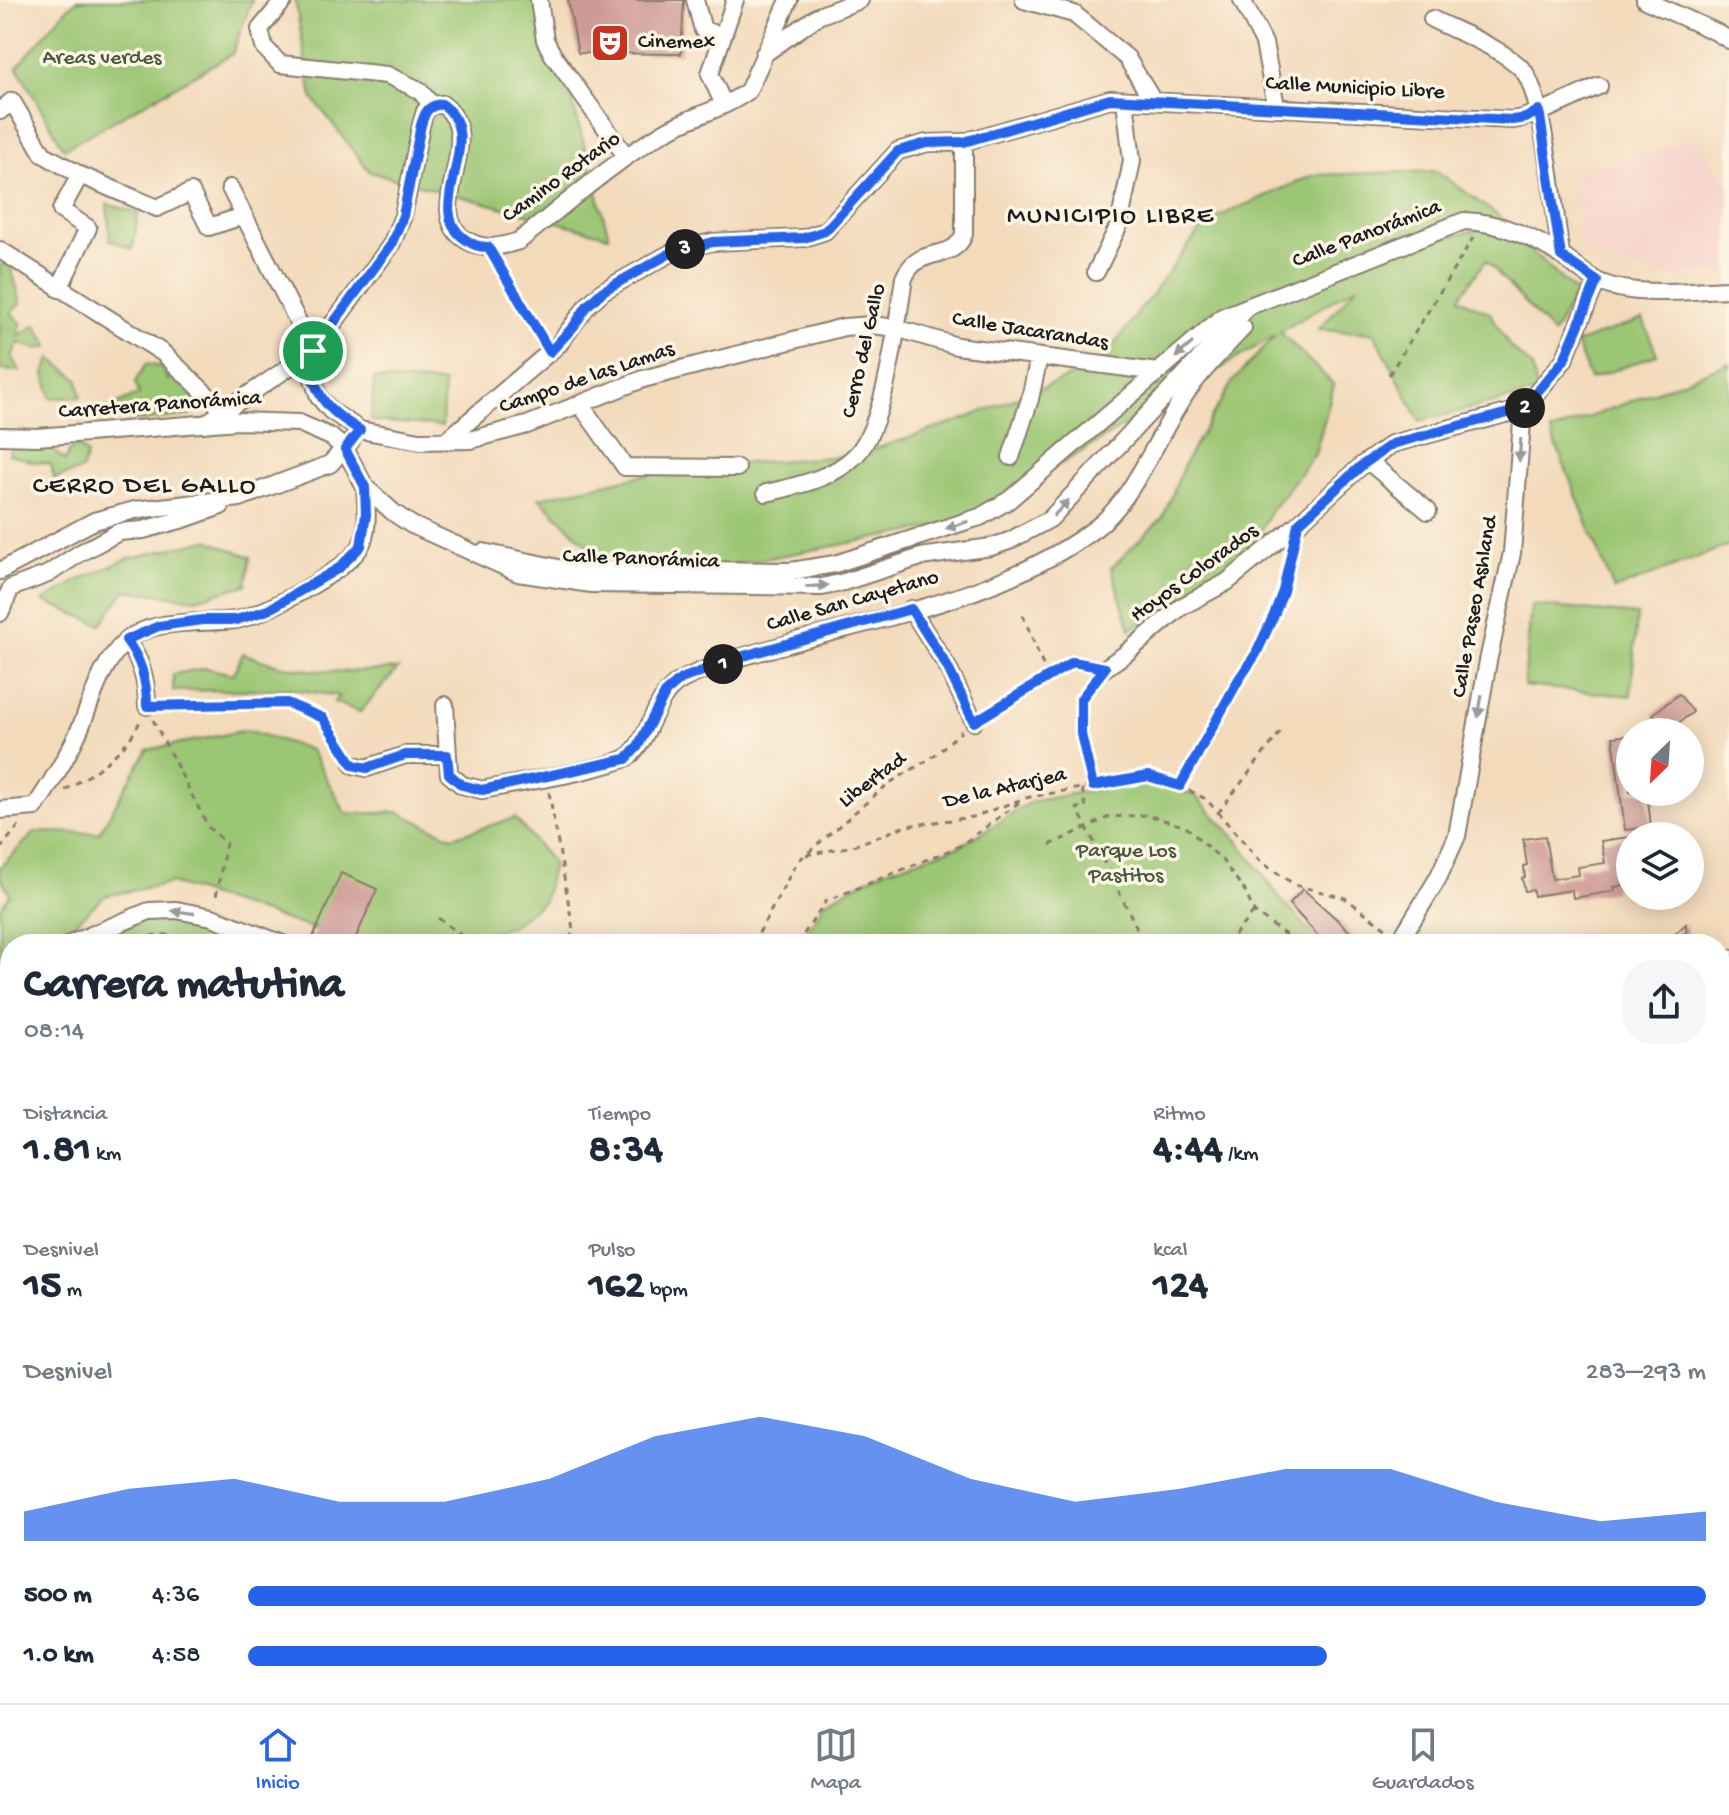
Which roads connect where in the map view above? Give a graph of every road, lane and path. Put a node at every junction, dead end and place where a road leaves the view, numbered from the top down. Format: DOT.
graph roads {
  1 [pos="284,0"];
  2 [pos="539,0"];
  3 [pos="695,0"];
  4 [pos="735,0"];
  5 [pos="789,0"];
  6 [pos="860,0"];
  7 [pos="1024,0"];
  8 [pos="1242,0"];
  9 [pos="1645,0"];
  10 [pos="1042,2"];
  11 [pos="1432,19"];
  12 [pos="722,36"];
  13 [pos="1729,40"];
  14 [pos="762,55"];
  15 [pos="1599,86"];
  16 [pos="1125,100"];
  17 [pos="1153,101"];
  18 [pos="432,105"];
  19 [pos="724,105"];
  20 [pos="1276,106"];
  21 [pos="1539,110"];
  22 [pos="0,111"];
  23 [pos="964,142"];
  24 [pos="626,156"];
  25 [pos="80,175"];
  26 [pos="230,188"];
  27 [pos="243,216"];
  28 [pos="1483,221"];
  29 [pos="488,247"];
  30 [pos="0,250"];
  31 [pos="1561,256"];
  32 [pos="1096,272"];
  33 [pos="1597,281"];
  34 [pos="59,289"];
  35 [pos="1729,289"];
  36 [pos="1253,305"];
  37 [pos="896,328"];
  38 [pos="550,352"];
  39 [pos="309,354"];
  40 [pos="1039,357"];
  41 [pos="1158,372"];
  42 [pos="1389,375"];
  43 [pos="580,404"];
  44 [pos="1523,409"];
  45 [pos="224,411"];
  46 [pos="205,424"];
  47 [pos="360,430"];
  48 [pos="0,436"];
  49 [pos="447,440"];
  50 [pos="345,449"];
  51 [pos="1011,457"];
  52 [pos="1368,461"];
  53 [pos="737,468"];
  54 [pos="365,487"];
  55 [pos="766,493"];
  56 [pos="240,498"];
  57 [pos="1428,511"];
  58 [pos="1298,524"];
  59 [pos="466,550"];
  60 [pos="0,571"];
  61 [pos="911,609"];
  62 [pos="0,613"];
  63 [pos="1023,615"];
  64 [pos="126,640"];
  65 [pos="1105,668"];
  66 [pos="1048,678"];
  67 [pos="445,705"];
  68 [pos="147,706"];
  69 [pos="974,722"];
  70 [pos="1282,730"];
  71 [pos="447,755"];
  72 [pos="353,765"];
  73 [pos="547,777"];
  74 [pos="1093,786"];
  75 [pos="1180,786"];
  76 [pos="1082,788"];
  77 [pos="61,792"];
  78 [pos="1025,798"];
  79 [pos="35,807"];
  80 [pos="1,809"];
  81 [pos="1218,813"];
  82 [pos="1086,828"];
  83 [pos="1050,845"];
  84 [pos="0,849"];
  85 [pos="806,855"];
  86 [pos="1254,912"];
  87 [pos="212,917"];
  88 [pos="438,918"];
  89 [pos="94,934"];
  90 [pos="257,934"];
  91 [pos="460,934"];
  92 [pos="572,934"];
  93 [pos="758,934"];
  94 [pos="804,934"];
  95 [pos="1140,934"];
  96 [pos="1235,934"];
  97 [pos="1284,934"];
  98 [pos="1389,934"];
  99 [pos="1404,934"];
  1 -- 18 [label="street, Camino Rotario"];
  2 -- 24 [label="street"];
  3 -- 12 [label="street"];
  4 -- 12 [label="street"];
  5 -- 14 [label="street, Camino Rotario"];
  6 -- 14 [label="street"];
  7 -- 10 [label="street"];
  8 -- 20 [label="street"];
  9 -- 13 [label="street"];
  10 -- 17 [label="street"];
  11 -- 21 [label="street"];
  12 -- 19 [label="street"];
  14 -- 19 [label="street, Camino Rotario"];
  15 -- 21 [label="street, Calle Municipio Libre"];
  16 -- 17 [label="street, Calle Municipio Libre"];
  16 -- 23 [label="street, Calle Municipio Libre"];
  16 -- 32 [label="street"];
  17 -- 20 [label="street, Calle Municipio Libre"];
  18 -- 29 [label="street, Camino Rotario"];
  18 -- 39 [label="street"];
  19 -- 24 [label="street, Camino Rotario"];
  20 -- 21 [label="street, Calle Municipio Libre"];
  21 -- 31 [label="street"];
  22 -- 25 [label="street"];
  23 -- 37 [label="street, Cerro del Gallo"];
  23 -- 38 [label="street, Calle Municipio Libre"];
  24 -- 29 [label="street, Camino Rotario"];
  25 -- 27 [label="street"];
  25 -- 34 [label="street"];
  26 -- 27 [label="street"];
  27 -- 39 [label="street"];
  28 -- 31 [label="street"];
  28 -- 36 [label="street, Calle Panorámica"];
  28 -- 42 [label="path"];
  29 -- 38 [label="path"];
  30 -- 34 [label="street"];
  31 -- 33 [label="street"];
  33 -- 35 [label="street"];
  33 -- 44 [label="street"];
  34 -- 45 [label="street"];
  36 -- 41 [label="street, Calle Panorámica, one-way"];
  59 -- 36 [label="street, Calle Panorámica, one-way"];
  36 -- 61 [label="street, Calle San Cayetano"];
  37 -- 40 [label="street, Calle Jacarandas"];
  37 -- 43 [label="street, Campo de las Lamas"];
  37 -- 55 [label="street, Cerro del Gallo"];
  38 -- 49 [label="street, Calle Municipio Libre"];
  39 -- 45 [label="street"];
  39 -- 47 [label="street"];
  40 -- 41 [label="street, Calle Jacarandas"];
  40 -- 51 [label="street"];
  41 -- 59 [label="street, Calle Panorámica, one-way"];
  43 -- 49 [label="street, Campo de las Lamas"];
  43 -- 53 [label="street"];
  44 -- 52 [label="street, Hoyos Colorados"];
  44 -- 99 [label="street, Calle Paseo Ashland, one-way"];
  45 -- 46 [label="street"];
  46 -- 48 [label="street, Carretera Panorámica"];
  46 -- 50 [label="street, Carretera Panorámica"];
  47 -- 49 [label="street, Campo de las Lamas"];
  47 -- 50 [label="street"];
  50 -- 54 [label="street"];
  50 -- 56 [label="street"];
  52 -- 57 [label="street"];
  52 -- 58 [label="street, Hoyos Colorados"];
  54 -- 59 [label="street"];
  54 -- 64 [label="street"];
  56 -- 60 [label="street"];
  56 -- 62 [label="street"];
  58 -- 65 [label="street, Hoyos Colorados"];
  58 -- 75 [label="path, Hoyos Colorados"];
  61 -- 69 [label="street"];
  61 -- 73 [label="street, Calle San Cayetano"];
  63 -- 66 [label="path"];
  64 -- 68 [label="street"];
  64 -- 79 [label="street"];
  65 -- 66 [label="path, Libertad"];
  65 -- 74 [label="path"];
  66 -- 69 [label="path, Libertad"];
  67 -- 71 [label="street"];
  68 -- 72 [label="path"];
  68 -- 77 [label="path"];
  68 -- 87 [label="path"];
  69 -- 85 [label="path, Libertad"];
  70 -- 81 [label="path"];
  71 -- 72 [label="street"];
  71 -- 73 [label="street, Calle San Cayetano"];
  73 -- 92 [label="path"];
  74 -- 75 [label="path, De la Atarjea"];
  74 -- 76 [label="path, De la Atarjea"];
  75 -- 81 [label="path, De la Atarjea"];
  76 -- 78 [label="path, De la Atarjea"];
  76 -- 82 [label="path"];
  78 -- 85 [label="path, De la Atarjea"];
  78 -- 94 [label="path"];
  79 -- 80 [label="street"];
  79 -- 84 [label="path"];
  81 -- 98 [label="path, De la Atarjea"];
  82 -- 83 [label="path"];
  82 -- 86 [label="path"];
  82 -- 95 [label="path"];
  85 -- 93 [label="path, Libertad"];
  86 -- 96 [label="path"];
  86 -- 97 [label="path"];
  87 -- 89 [label="street, one-way"];
  87 -- 90 [label="street"];
  88 -- 91 [label="path"];
}
